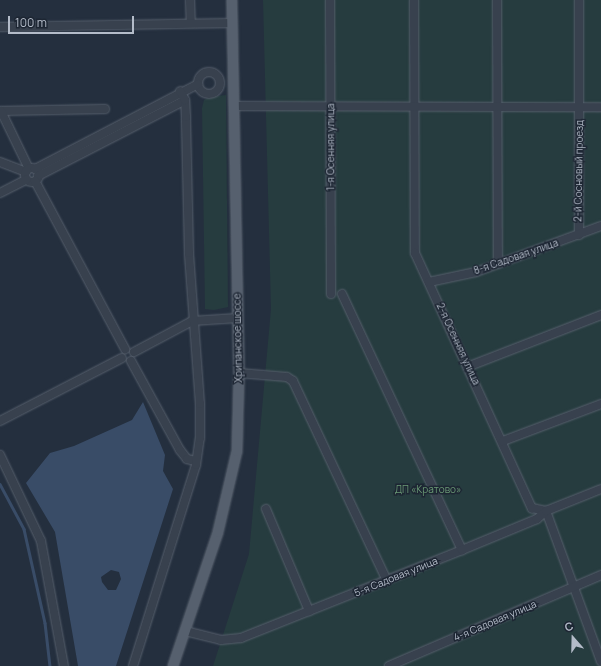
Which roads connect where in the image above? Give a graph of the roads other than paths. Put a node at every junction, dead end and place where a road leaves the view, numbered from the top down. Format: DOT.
graph roads {
  1 [pos="190,0"];
  2 [pos="232,0"];
  3 [pos="330,0"];
  4 [pos="414,0"];
  5 [pos="497,0"];
  6 [pos="579,0"];
  7 [pos="191,23"];
  8 [pos="233,23"];
  9 [pos="0,27"];
  10 [pos="234,81"];
  11 [pos="220,82"];
  12 [pos="198,84"];
  13 [pos="180,91"];
  14 [pos="185,100"];
  15 [pos="234,106"];
  16 [pos="330,106"];
  17 [pos="415,106"];
  18 [pos="498,106"];
  19 [pos="580,107"];
  20 [pos="601,108"];
  21 [pos="105,109"];
  22 [pos="1,111"];
  23 [pos="0,162"];
  24 [pos="32,174"];
  25 [pos="0,193"];
  26 [pos="601,226"];
  27 [pos="579,235"];
  28 [pos="498,264"];
  29 [pos="429,282"];
  30 [pos="331,294"];
  31 [pos="342,294"];
  32 [pos="601,315"];
  33 [pos="238,318"];
  34 [pos="192,322"];
  35 [pos="125,349"];
  36 [pos="134,352"];
  37 [pos="122,358"];
  38 [pos="131,361"];
  39 [pos="467,367"];
  40 [pos="239,373"];
  41 [pos="601,404"];
  42 [pos="0,421"];
  43 [pos="503,441"];
  44 [pos="0,455"];
  45 [pos="196,461"];
  46 [pos="601,489"];
  47 [pos="266,509"];
  48 [pos="546,511"];
  49 [pos="462,550"];
  50 [pos="601,575"];
  51 [pos="387,581"];
  52 [pos="574,585"];
  53 [pos="309,611"];
  54 [pos="185,631"];
  55 [pos="601,661"];
  56 [pos="64,666"];
  57 [pos="133,666"];
  58 [pos="173,666"];
  59 [pos="389,666"];
  1 -- 7 [label="street"];
  2 -- 8 [label="main road, Хрипанское шоссе"];
  3 -- 16 [label="street, 1-я Осенняя улица"];
  4 -- 17 [label="street, 2-я Осенняя улица"];
  5 -- 18 [label="street"];
  6 -- 19 [label="street, 2-й Сосновый проезд"];
  7 -- 8 [label="street"];
  7 -- 9 [label="street"];
  8 -- 10 [label="main road, Хрипанское шоссе"];
  10 -- 11 [label="street"];
  10 -- 15 [label="main road, Хрипанское шоссе"];
  11 -- 12 [label="street"];
  11 -- 12 [label="street"];
  12 -- 13 [label="street"];
  13 -- 14 [label="street"];
  13 -- 24 [label="street"];
  14 -- 24 [label="street"];
  14 -- 34 [label="street"];
  15 -- 16 [label="street"];
  15 -- 33 [label="main road, Хрипанское шоссе"];
  16 -- 17 [label="street"];
  16 -- 30 [label="street, 1-я Осенняя улица"];
  17 -- 18 [label="street"];
  17 -- 29 [label="street, 2-я Осенняя улица"];
  18 -- 19 [label="street"];
  18 -- 28 [label="street"];
  19 -- 20 [label="street"];
  19 -- 27 [label="street, 2-й Сосновый проезд"];
  21 -- 22 [label="street"];
  22 -- 24 [label="street"];
  23 -- 24 [label="street"];
  24 -- 25 [label="street"];
  24 -- 35 [label="street"];
  26 -- 27 [label="street, 8-я Садовая улица"];
  27 -- 28 [label="street, 8-я Садовая улица"];
  28 -- 29 [label="street, 8-я Садовая улица"];
  29 -- 39 [label="street, 2-я Осенняя улица"];
  31 -- 49 [label="street"];
  32 -- 39 [label="street"];
  33 -- 34 [label="street"];
  33 -- 40 [label="main road, Хрипанское шоссе"];
  34 -- 36 [label="street"];
  34 -- 45 [label="street"];
  35 -- 36 [label="street"];
  35 -- 37 [label="street"];
  36 -- 38 [label="street"];
  37 -- 38 [label="street"];
  37 -- 42 [label="street"];
  38 -- 45 [label="street"];
  39 -- 43 [label="street, 2-я Осенняя улица"];
  40 -- 51 [label="street"];
  40 -- 54 [label="main road, Хрипанское шоссе"];
  41 -- 43 [label="street"];
  43 -- 48 [label="street, 2-я Осенняя улица"];
  44 -- 56 [label="street"];
  45 -- 57 [label="street"];
  46 -- 48 [label="street, 5-я Садовая улица"];
  47 -- 53 [label="street"];
  48 -- 49 [label="street, 5-я Садовая улица"];
  48 -- 52 [label="street"];
  49 -- 51 [label="street, 5-я Садовая улица"];
  50 -- 52 [label="street, 4-я Садовая улица"];
  51 -- 53 [label="street, 5-я Садовая улица"];
  52 -- 55 [label="street"];
  52 -- 59 [label="street, 4-я Садовая улица"];
  53 -- 54 [label="street, 5-я Садовая улица"];
  54 -- 58 [label="main road, Хрипанское шоссе"];
}
